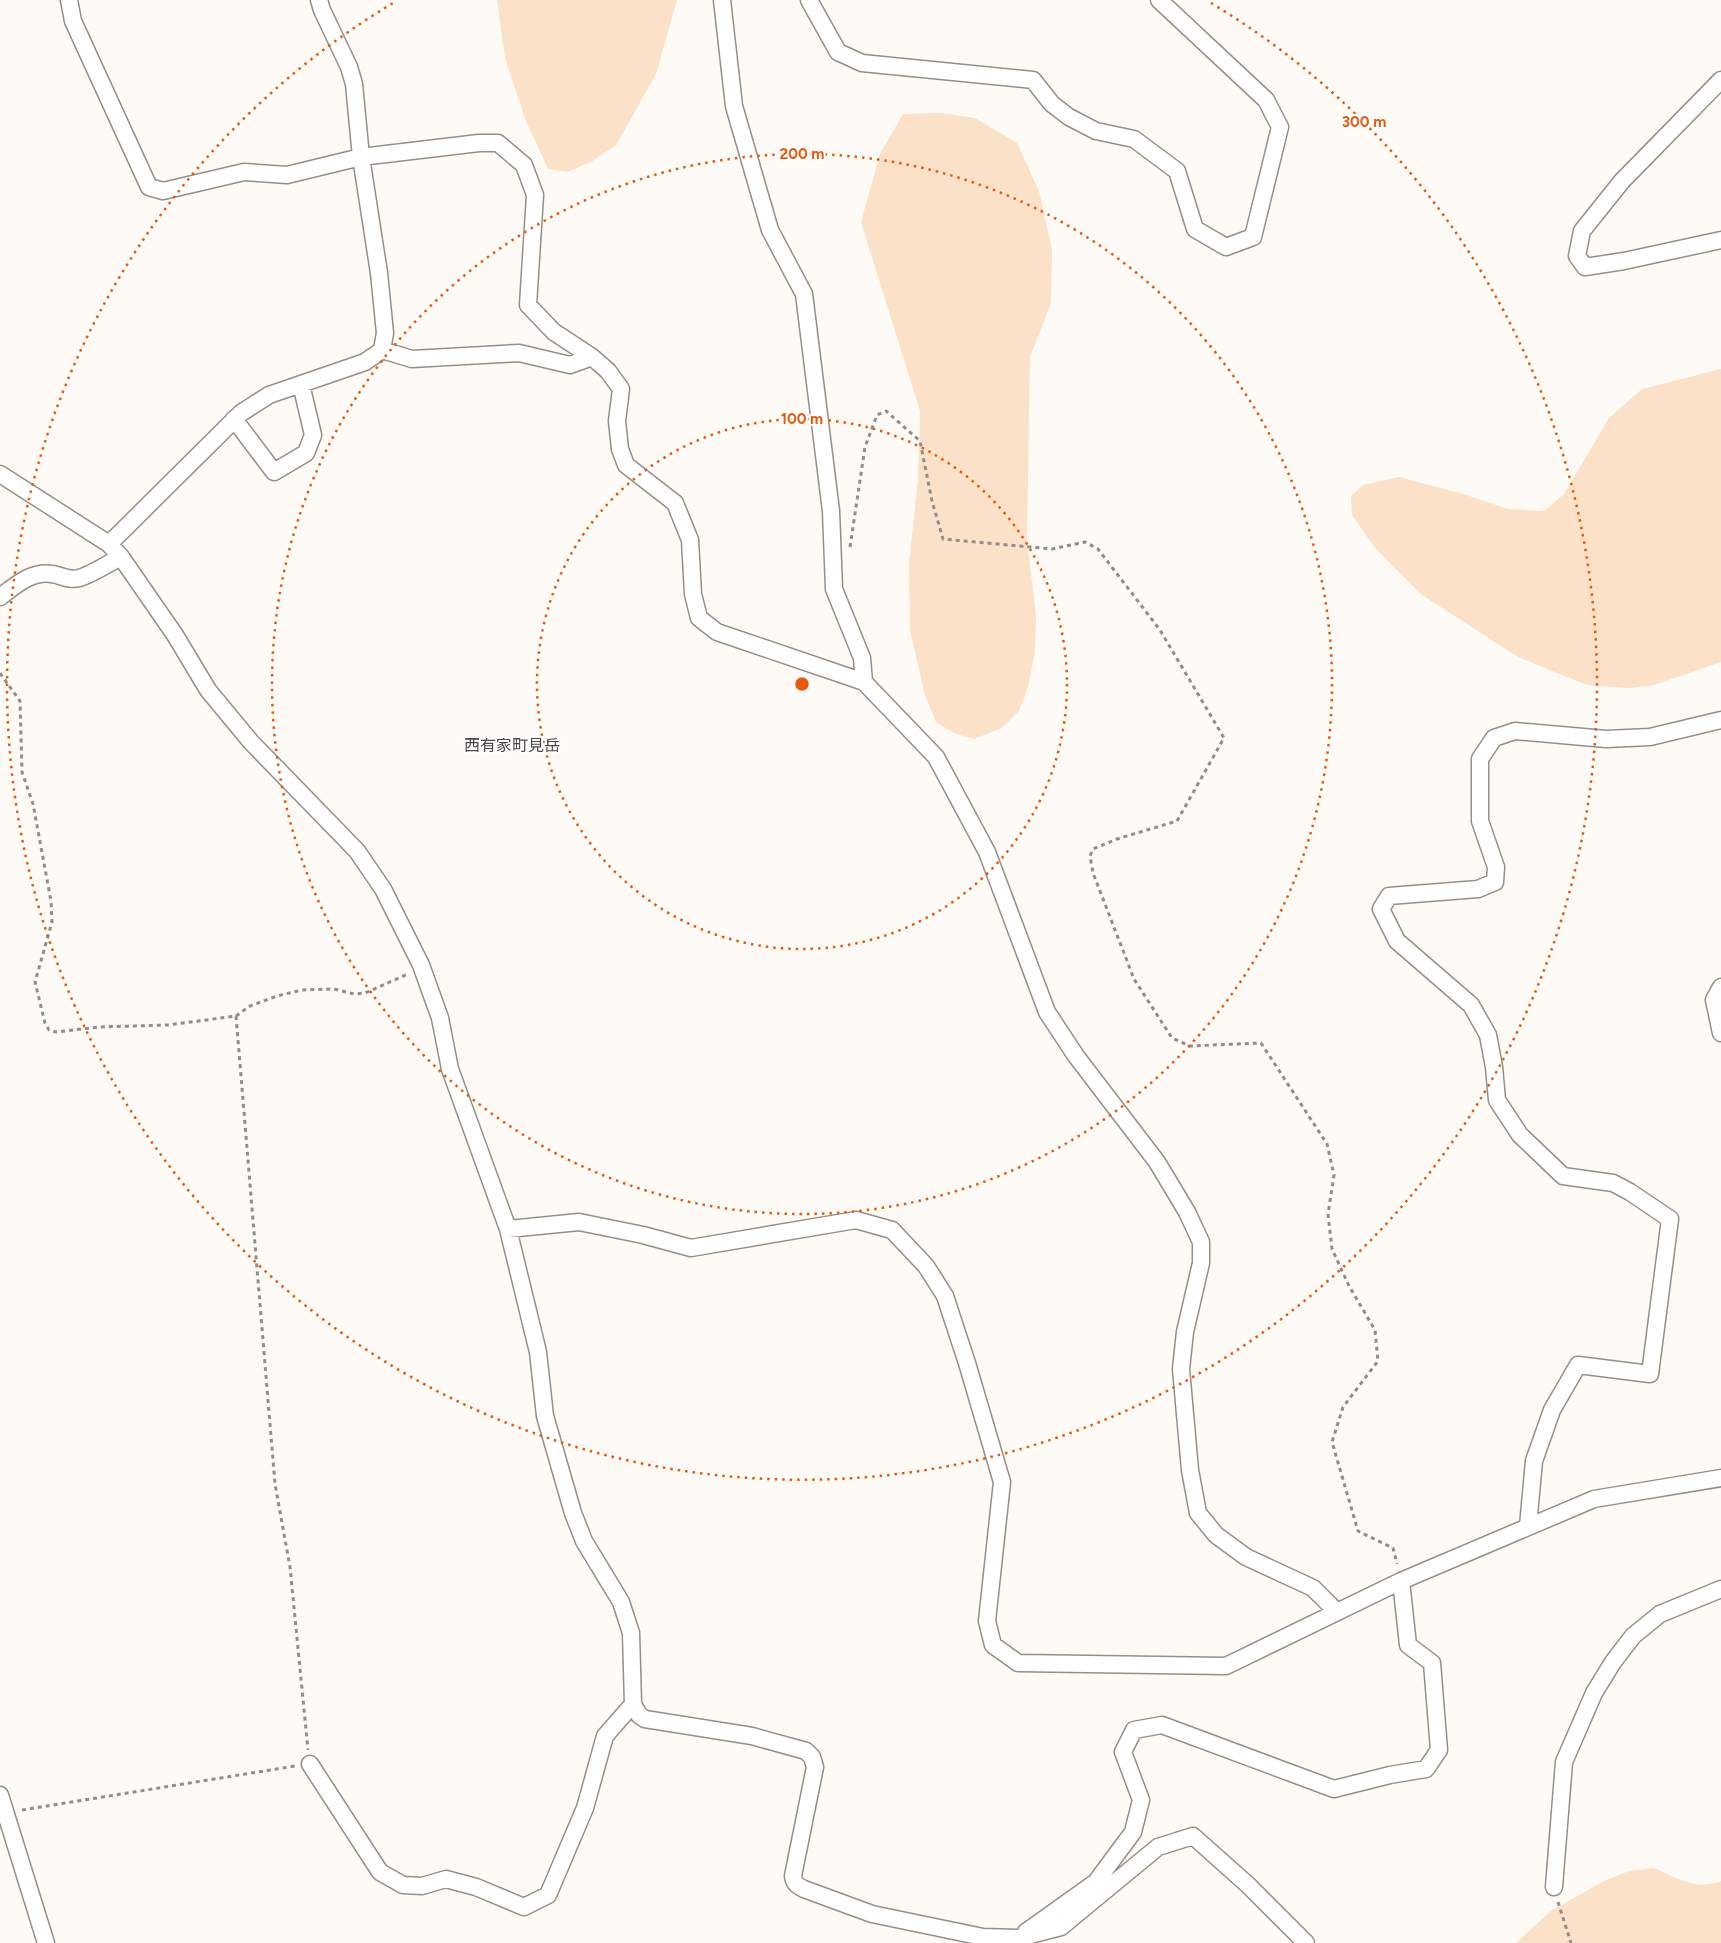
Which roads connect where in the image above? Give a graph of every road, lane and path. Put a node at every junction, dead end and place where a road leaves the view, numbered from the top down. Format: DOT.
graph roads {
  1 [pos="68,0"];
  2 [pos="319,0"];
  3 [pos="722,0"];
  4 [pos="809,0"];
  5 [pos="1159,0"];
  6 [pos="1721,80"];
  7 [pos="361,157"];
  8 [pos="1721,240"];
  9 [pos="382,350"];
  10 [pos="592,357"];
  11 [pos="301,384"];
  12 [pos="234,420"];
  13 [pos="0,474"];
  14 [pos="109,544"];
  15 [pos="850,553"];
  16 [pos="121,557"];
  17 [pos="0,597"];
  18 [pos="0,673"];
  19 [pos="864,682"];
  20 [pos="1721,720"];
  21 [pos="421,965"];
  22 [pos="1721,986"];
  23 [pos="236,1016"];
  24 [pos="1721,1034"];
  25 [pos="508,1229"];
  26 [pos="1721,1478"];
  27 [pos="1528,1526"];
  28 [pos="1401,1581"];
  29 [pos="1721,1589"];
  30 [pos="1336,1611"];
  31 [pos="633,1704"];
  32 [pos="310,1764"];
  33 [pos="0,1795"];
  34 [pos="4,1812"];
  35 [pos="1554,1887"];
  36 [pos="1018,1938"];
  37 [pos="46,1943"];
  38 [pos="1306,1943"];
  39 [pos="1572,1943"];
  1 -- 7 [label="street"];
  2 -- 7 [label="street"];
  3 -- 19 [label="street"];
  4 -- 5 [label="street"];
  6 -- 8 [label="street"];
  7 -- 9 [label="street"];
  7 -- 10 [label="street"];
  9 -- 10 [label="street"];
  9 -- 11 [label="street"];
  10 -- 19 [label="street"];
  11 -- 12 [label="street"];
  11 -- 12 [label="street"];
  12 -- 14 [label="street"];
  13 -- 14 [label="street"];
  14 -- 16 [label="street"];
  15 -- 28 [label="path"];
  16 -- 17 [label="street"];
  16 -- 21 [label="street"];
  18 -- 23 [label="path"];
  19 -- 30 [label="street"];
  20 -- 27 [label="street"];
  21 -- 23 [label="path"];
  21 -- 25 [label="street"];
  22 -- 24 [label="street"];
  23 -- 32 [label="path"];
  25 -- 30 [label="street"];
  25 -- 31 [label="street"];
  26 -- 27 [label="street"];
  27 -- 28 [label="street"];
  28 -- 30 [label="street"];
  28 -- 36 [label="street"];
  29 -- 35 [label="street"];
  31 -- 32 [label="street"];
  31 -- 36 [label="street"];
  32 -- 34 [label="path"];
  33 -- 34 [label="street"];
  34 -- 37 [label="street"];
  35 -- 39 [label="path"];
  36 -- 38 [label="street"];
}
